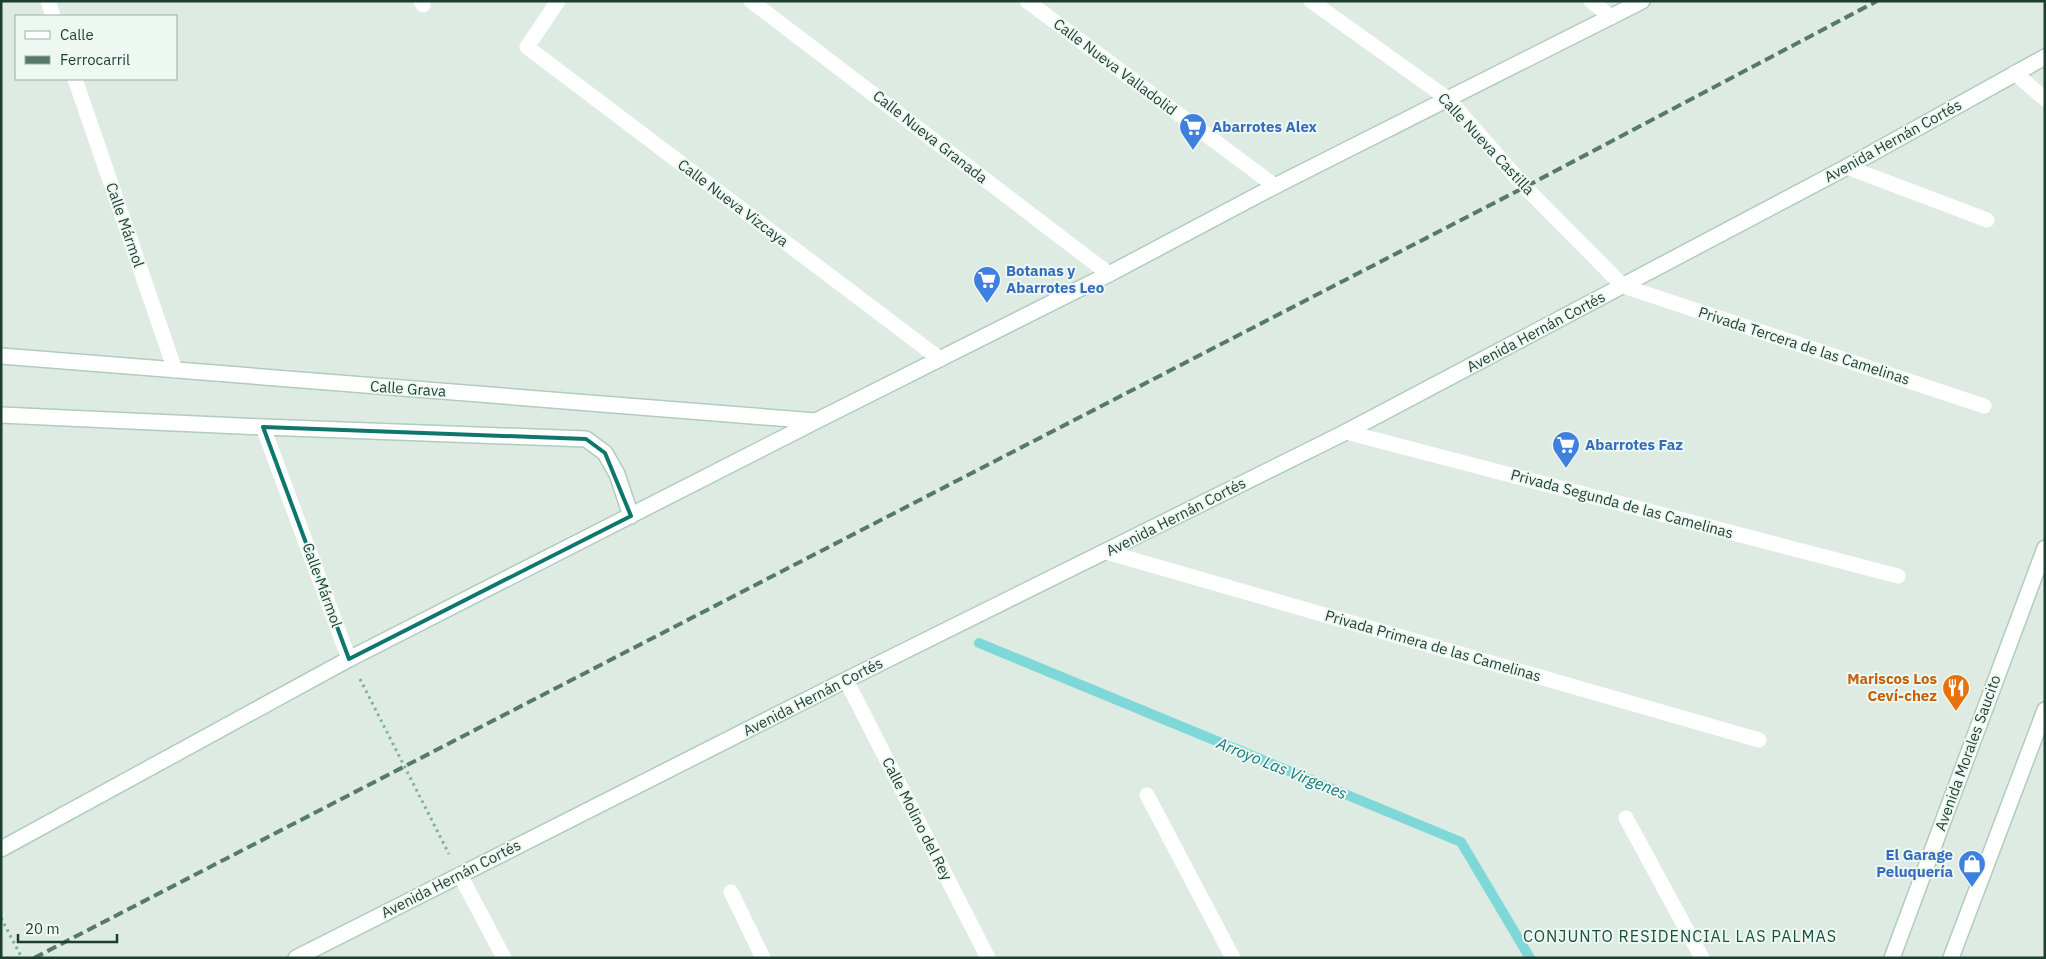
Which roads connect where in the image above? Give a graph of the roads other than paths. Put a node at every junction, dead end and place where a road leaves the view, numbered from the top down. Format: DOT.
graph roads {
  1 [pos="48,1"];
  2 [pos="558,1"];
  3 [pos="751,1"];
  4 [pos="1027,1"];
  5 [pos="1311,1"];
  6 [pos="1591,1"];
  7 [pos="1642,1"];
  8 [pos="53,15"];
  9 [pos="1611,17"];
  10 [pos="2045,57"];
  11 [pos="2015,73"];
  12 [pos="74,80"];
  13 [pos="1448,99"];
  14 [pos="2045,99"];
  15 [pos="1847,167"];
  16 [pos="1275,186"];
  17 [pos="1987,220"];
  18 [pos="1109,274"];
  19 [pos="1623,286"];
  20 [pos="1,356"];
  21 [pos="940,359"];
  22 [pos="175,370"];
  23 [pos="1984,406"];
  24 [pos="1,415"];
  25 [pos="816,420"];
  26 [pos="263,428"];
  27 [pos="1346,432"];
  28 [pos="631,516"];
  29 [pos="2045,548"];
  30 [pos="1106,552"];
  31 [pos="1898,576"];
  32 [pos="350,659"];
  33 [pos="846,680"];
  34 [pos="2045,710"];
  35 [pos="1759,740"];
  36 [pos="1147,795"];
  37 [pos="1626,818"];
  38 [pos="1,849"];
  39 [pos="460,874"];
  40 [pos="731,892"];
  41 [pos="296,958"];
  42 [pos="504,958"];
  43 [pos="764,958"];
  44 [pos="988,958"];
  45 [pos="1233,958"];
  46 [pos="1702,958"];
  47 [pos="1892,958"];
  48 [pos="1951,958"];
  1 -- 8 [label="main road"];
  2 -- 21 [label="main road, Calle Nueva Vizcaya"];
  3 -- 18 [label="main road, Calle Nueva Granada"];
  4 -- 16 [label="main road, Calle Nueva Valladolid"];
  5 -- 13 [label="main road, Calle Nueva Castilla"];
  6 -- 9 [label="main road"];
  7 -- 9 [label="main road"];
  9 -- 13 [label="main road"];
  10 -- 11 [label="main road, Avenida Hernán Cortés"];
  11 -- 14 [label="main road"];
  11 -- 15 [label="main road, Avenida Hernán Cortés"];
  12 -- 22 [label="main road, Calle Mármol"];
  13 -- 16 [label="main road"];
  13 -- 19 [label="main road, Calle Nueva Castilla"];
  15 -- 17 [label="main road"];
  15 -- 19 [label="main road, Avenida Hernán Cortés"];
  16 -- 18 [label="main road"];
  18 -- 21 [label="main road"];
  19 -- 23 [label="main road, Privada Tercera de las Camelinas"];
  19 -- 27 [label="main road, Avenida Hernán Cortés"];
  20 -- 22 [label="main road, Calle Grava"];
  21 -- 25 [label="main road"];
  22 -- 25 [label="main road, Calle Grava"];
  24 -- 26 [label="main road"];
  25 -- 28 [label="main road"];
  26 -- 28 [label="main road"];
  26 -- 32 [label="main road, Calle Mármol"];
  27 -- 30 [label="main road, Avenida Hernán Cortés"];
  27 -- 31 [label="main road, Privada Segunda de las Camelinas"];
  28 -- 32 [label="main road"];
  29 -- 47 [label="main road, Avenida Morales Saucito"];
  30 -- 33 [label="main road, Avenida Hernán Cortés"];
  30 -- 35 [label="main road, Privada Primera de las Camelinas"];
  32 -- 38 [label="main road"];
  33 -- 39 [label="main road, Avenida Hernán Cortés"];
  33 -- 44 [label="main road, Calle Molino del Rey"];
  34 -- 48 [label="main road"];
  36 -- 45 [label="main road"];
  37 -- 46 [label="main road"];
  39 -- 41 [label="main road, Avenida Hernán Cortés"];
  39 -- 42 [label="main road"];
  40 -- 43 [label="main road"];
}
